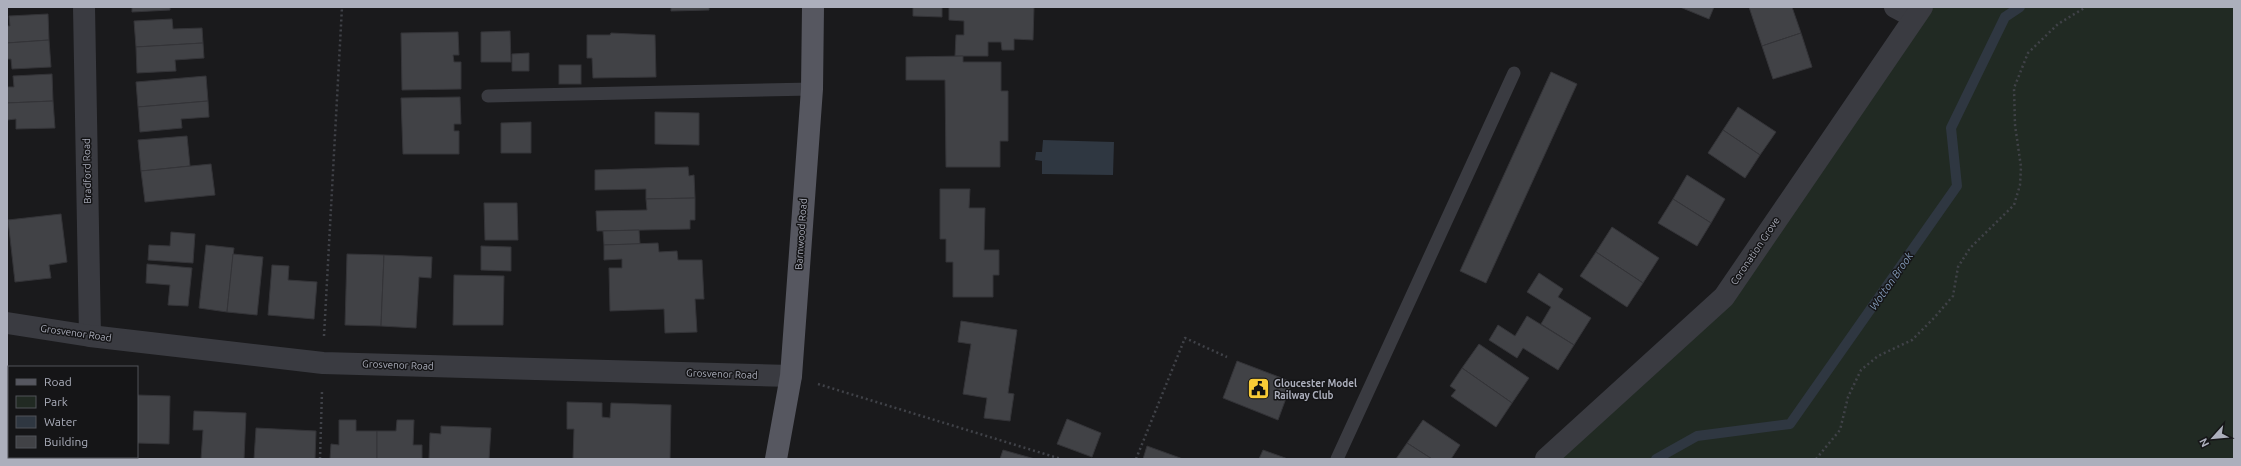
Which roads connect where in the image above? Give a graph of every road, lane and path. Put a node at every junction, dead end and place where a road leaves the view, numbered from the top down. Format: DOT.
graph roads {
  1 [pos="84,7"];
  2 [pos="342,7"];
  3 [pos="813,7"];
  4 [pos="1895,7"];
  5 [pos="2086,7"];
  6 [pos="1918,12"];
  7 [pos="1514,73"];
  8 [pos="812,89"];
  9 [pos="488,96"];
  10 [pos="7,323"];
  11 [pos="90,336"];
  12 [pos="1227,357"];
  13 [pos="323,362"];
  14 [pos="791,376"];
  15 [pos="320,459"];
  16 [pos="776,459"];
  17 [pos="1061,459"];
  18 [pos="1136,459"];
  19 [pos="1337,459"];
  20 [pos="1546,459"];
  21 [pos="1816,459"];
  1 -- 11 [label="street, Bradford Road"];
  2 -- 13 [label="path"];
  3 -- 8 [label="main road, Barnwood Road"];
  4 -- 6 [label="street"];
  5 -- 21 [label="path"];
  6 -- 20 [label="street, Coronation Grove"];
  7 -- 19 [label="lane"];
  8 -- 9 [label="lane"];
  8 -- 14 [label="main road, Barnwood Road"];
  10 -- 11 [label="street, Grosvenor Road"];
  11 -- 13 [label="street, Grosvenor Road"];
  12 -- 18 [label="path"];
  13 -- 14 [label="street, Grosvenor Road"];
  13 -- 15 [label="path"];
  14 -- 16 [label="main road, Barnwood Road"];
  14 -- 17 [label="path"];
}
